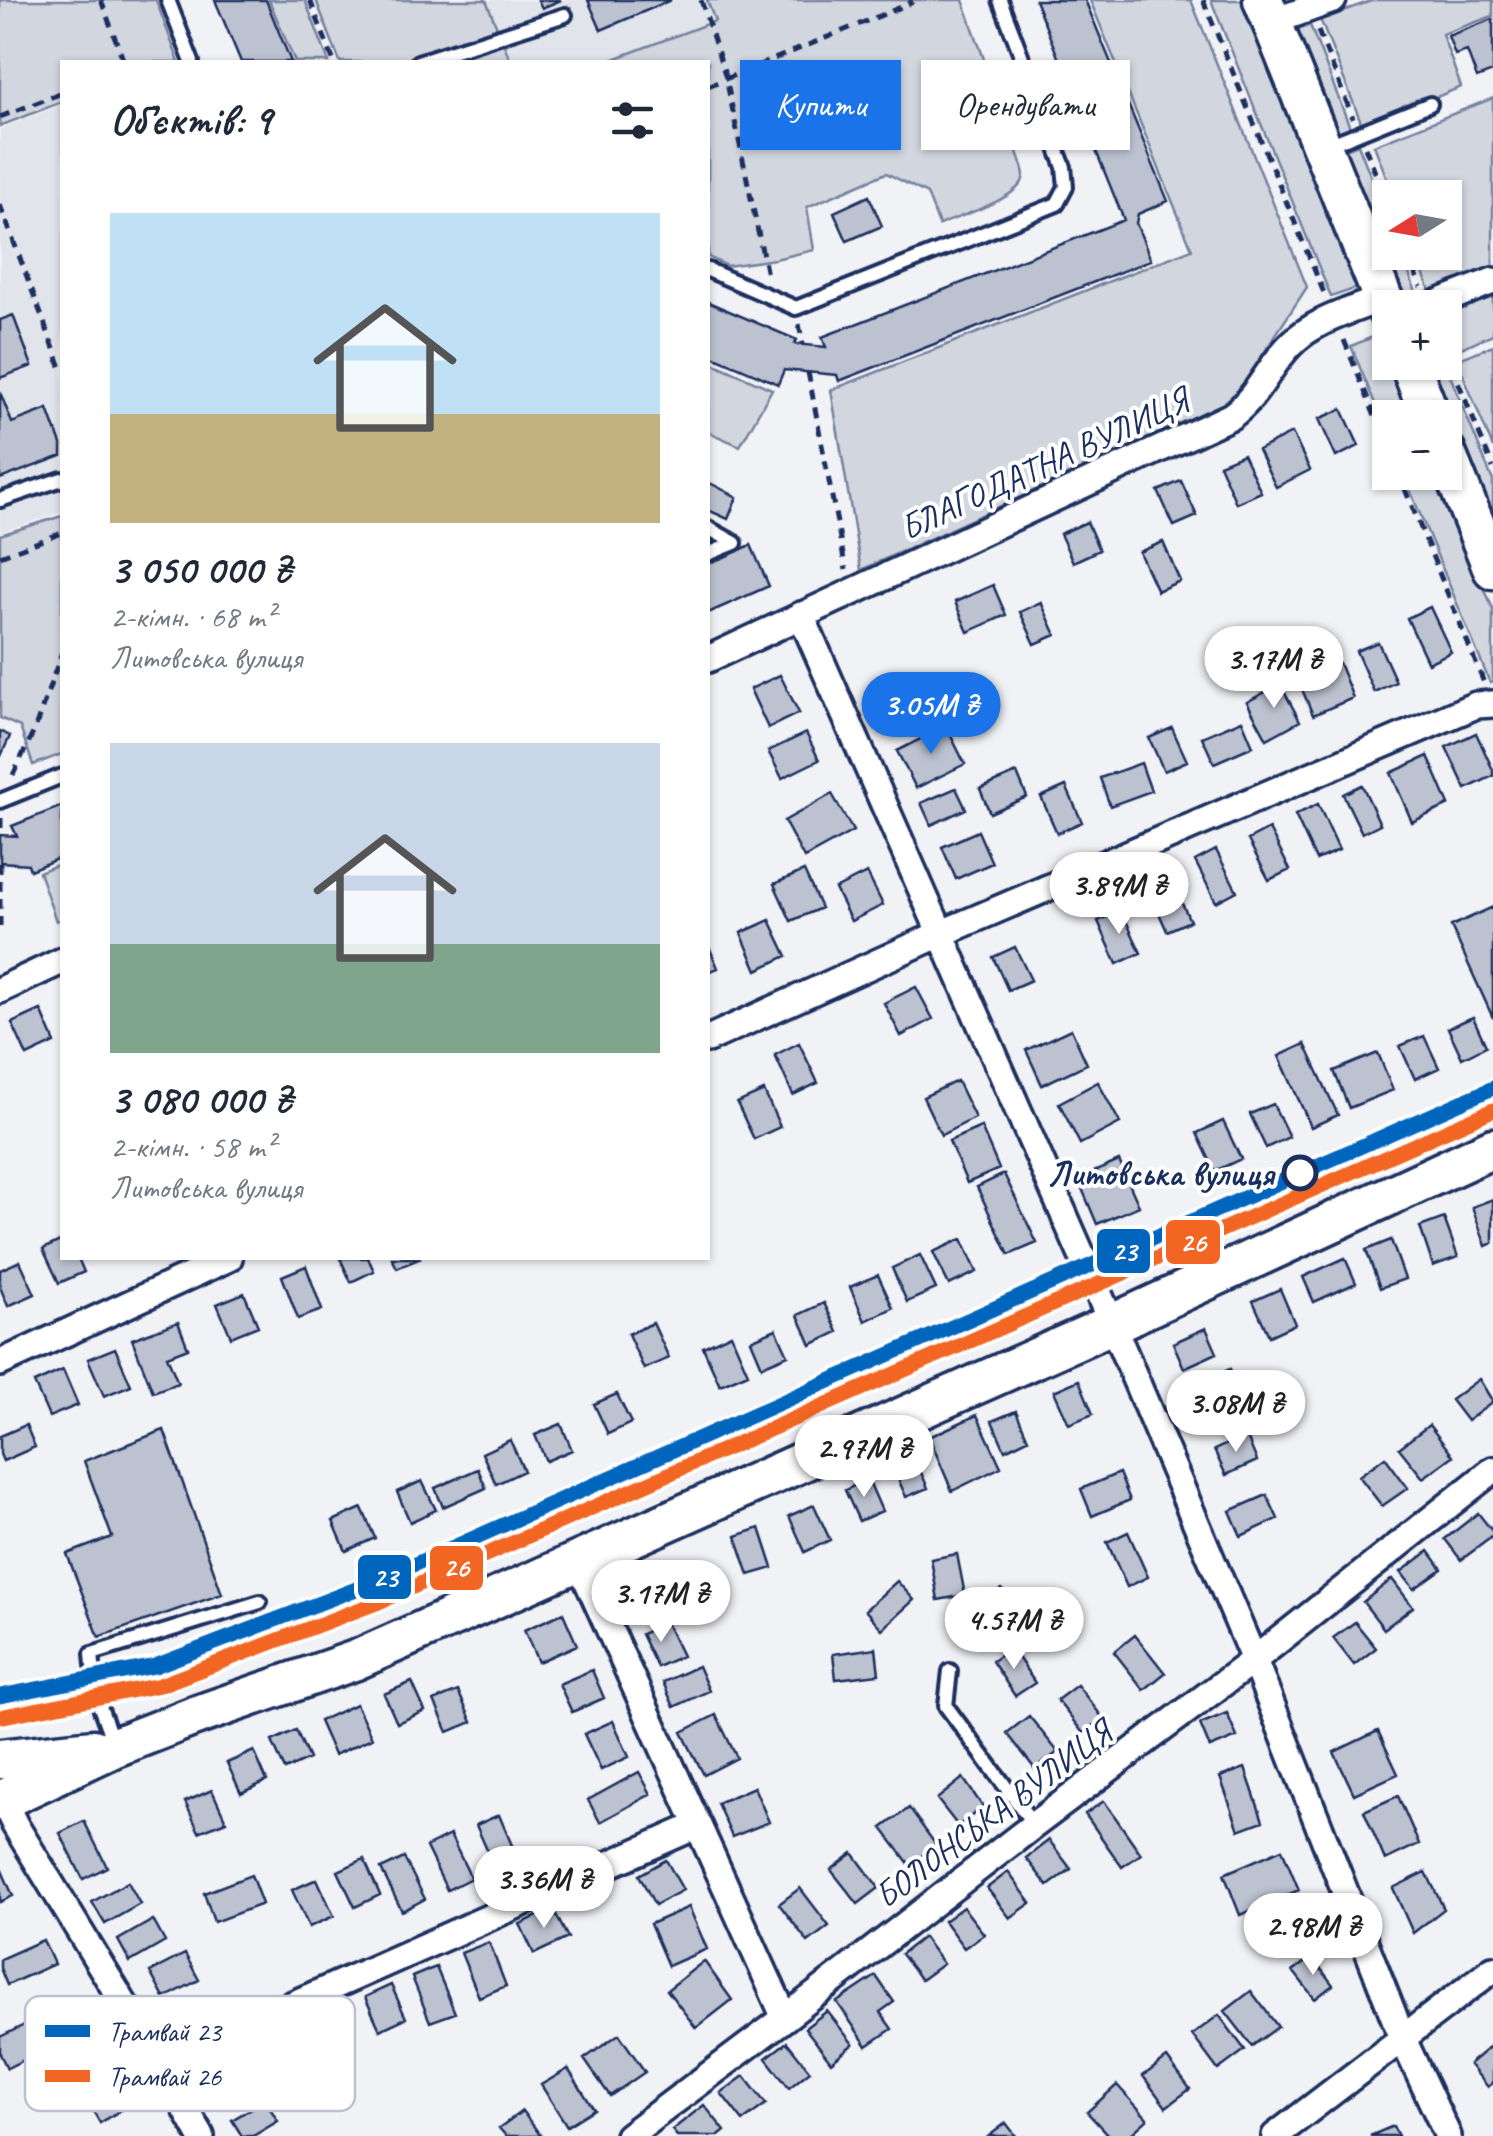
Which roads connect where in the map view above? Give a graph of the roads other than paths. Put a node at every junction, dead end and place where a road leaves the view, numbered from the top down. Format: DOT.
graph roads {
  1 [pos="168,0"];
  2 [pos="1000,0"];
  3 [pos="1321,4"];
  4 [pos="1268,11"];
  5 [pos="565,15"];
  6 [pos="191,60"];
  7 [pos="424,60"];
  8 [pos="1430,104"];
  9 [pos="1322,148"];
  10 [pos="710,271"];
  11 [pos="1493,282"];
  12 [pos="1379,290"];
  13 [pos="1462,294"];
  14 [pos="1372,310"];
  15 [pos="60,479"];
  16 [pos="1461,490"];
  17 [pos="0,500"];
  18 [pos="710,529"];
  19 [pos="710,553"];
  20 [pos="1493,569"];
  21 [pos="801,615"];
  22 [pos="710,658"];
  23 [pos="1493,704"];
  24 [pos="60,777"];
  25 [pos="0,801"];
  26 [pos="940,934"];
  27 [pos="60,962"];
  28 [pos="0,990"];
  29 [pos="710,1039"];
  30 [pos="1493,1148"];
  31 [pos="226,1260"];
  32 [pos="1112,1324"];
  33 [pos="0,1363"];
  34 [pos="1493,1470"];
  35 [pos="579,1562"];
  36 [pos="260,1602"];
  37 [pos="1254,1660"];
  38 [pos="950,1671"];
  39 [pos="115,1747"];
  40 [pos="0,1759"];
  41 [pos="1,1800"];
  42 [pos="1034,1825"];
  43 [pos="696,1826"];
  44 [pos="1493,1969"];
  45 [pos="119,1996"];
  46 [pos="312,1996"];
  47 [pos="784,2018"];
  48 [pos="1402,2037"];
  49 [pos="187,2111"];
  50 [pos="201,2136"];
  51 [pos="628,2136"];
  52 [pos="1274,2136"];
  53 [pos="1448,2136"];
  1 -- 6 [label="lane"];
  2 -- 10 [label="lane"];
  3 -- 4 [label="street"];
  4 -- 9 [label="main road"];
  5 -- 7 [label="lane"];
  8 -- 9 [label="lane"];
  9 -- 12 [label="main road"];
  11 -- 13 [label="street"];
  14 -- 21 [label="street, БЛАГОДАТНА ВУЛИЦЯ"];
  15 -- 17 [label="lane"];
  16 -- 20 [label="main road"];
  18 -- 19 [label="lane"];
  21 -- 22 [label="street, БЛАГОДАТНА ВУЛИЦЯ"];
  21 -- 26 [label="street"];
  23 -- 26 [label="street"];
  24 -- 25 [label="lane"];
  26 -- 29 [label="street"];
  26 -- 32 [label="street"];
  27 -- 28 [label="street"];
  30 -- 32 [label="main road"];
  31 -- 33 [label="street"];
  32 -- 35 [label="main road"];
  32 -- 37 [label="street"];
  34 -- 37 [label="street, БОЛОНСЬКА ВУЛИЦЯ"];
  35 -- 39 [label="main road"];
  35 -- 43 [label="street"];
  36 -- 39 [label="lane"];
  37 -- 42 [label="street, БОЛОНСЬКА ВУЛИЦЯ"];
  37 -- 48 [label="street"];
  38 -- 42 [label="lane"];
  39 -- 40 [label="main road"];
  39 -- 41 [label="main road"];
  41 -- 45 [label="street"];
  42 -- 47 [label="street, БОЛОНСЬКА ВУЛИЦЯ"];
  43 -- 46 [label="street"];
  43 -- 47 [label="street"];
  44 -- 48 [label="street"];
  47 -- 51 [label="street, БОЛОНСЬКА ВУЛИЦЯ"];
  48 -- 52 [label="street"];
  48 -- 53 [label="street"];
  49 -- 50 [label="street"];
}
